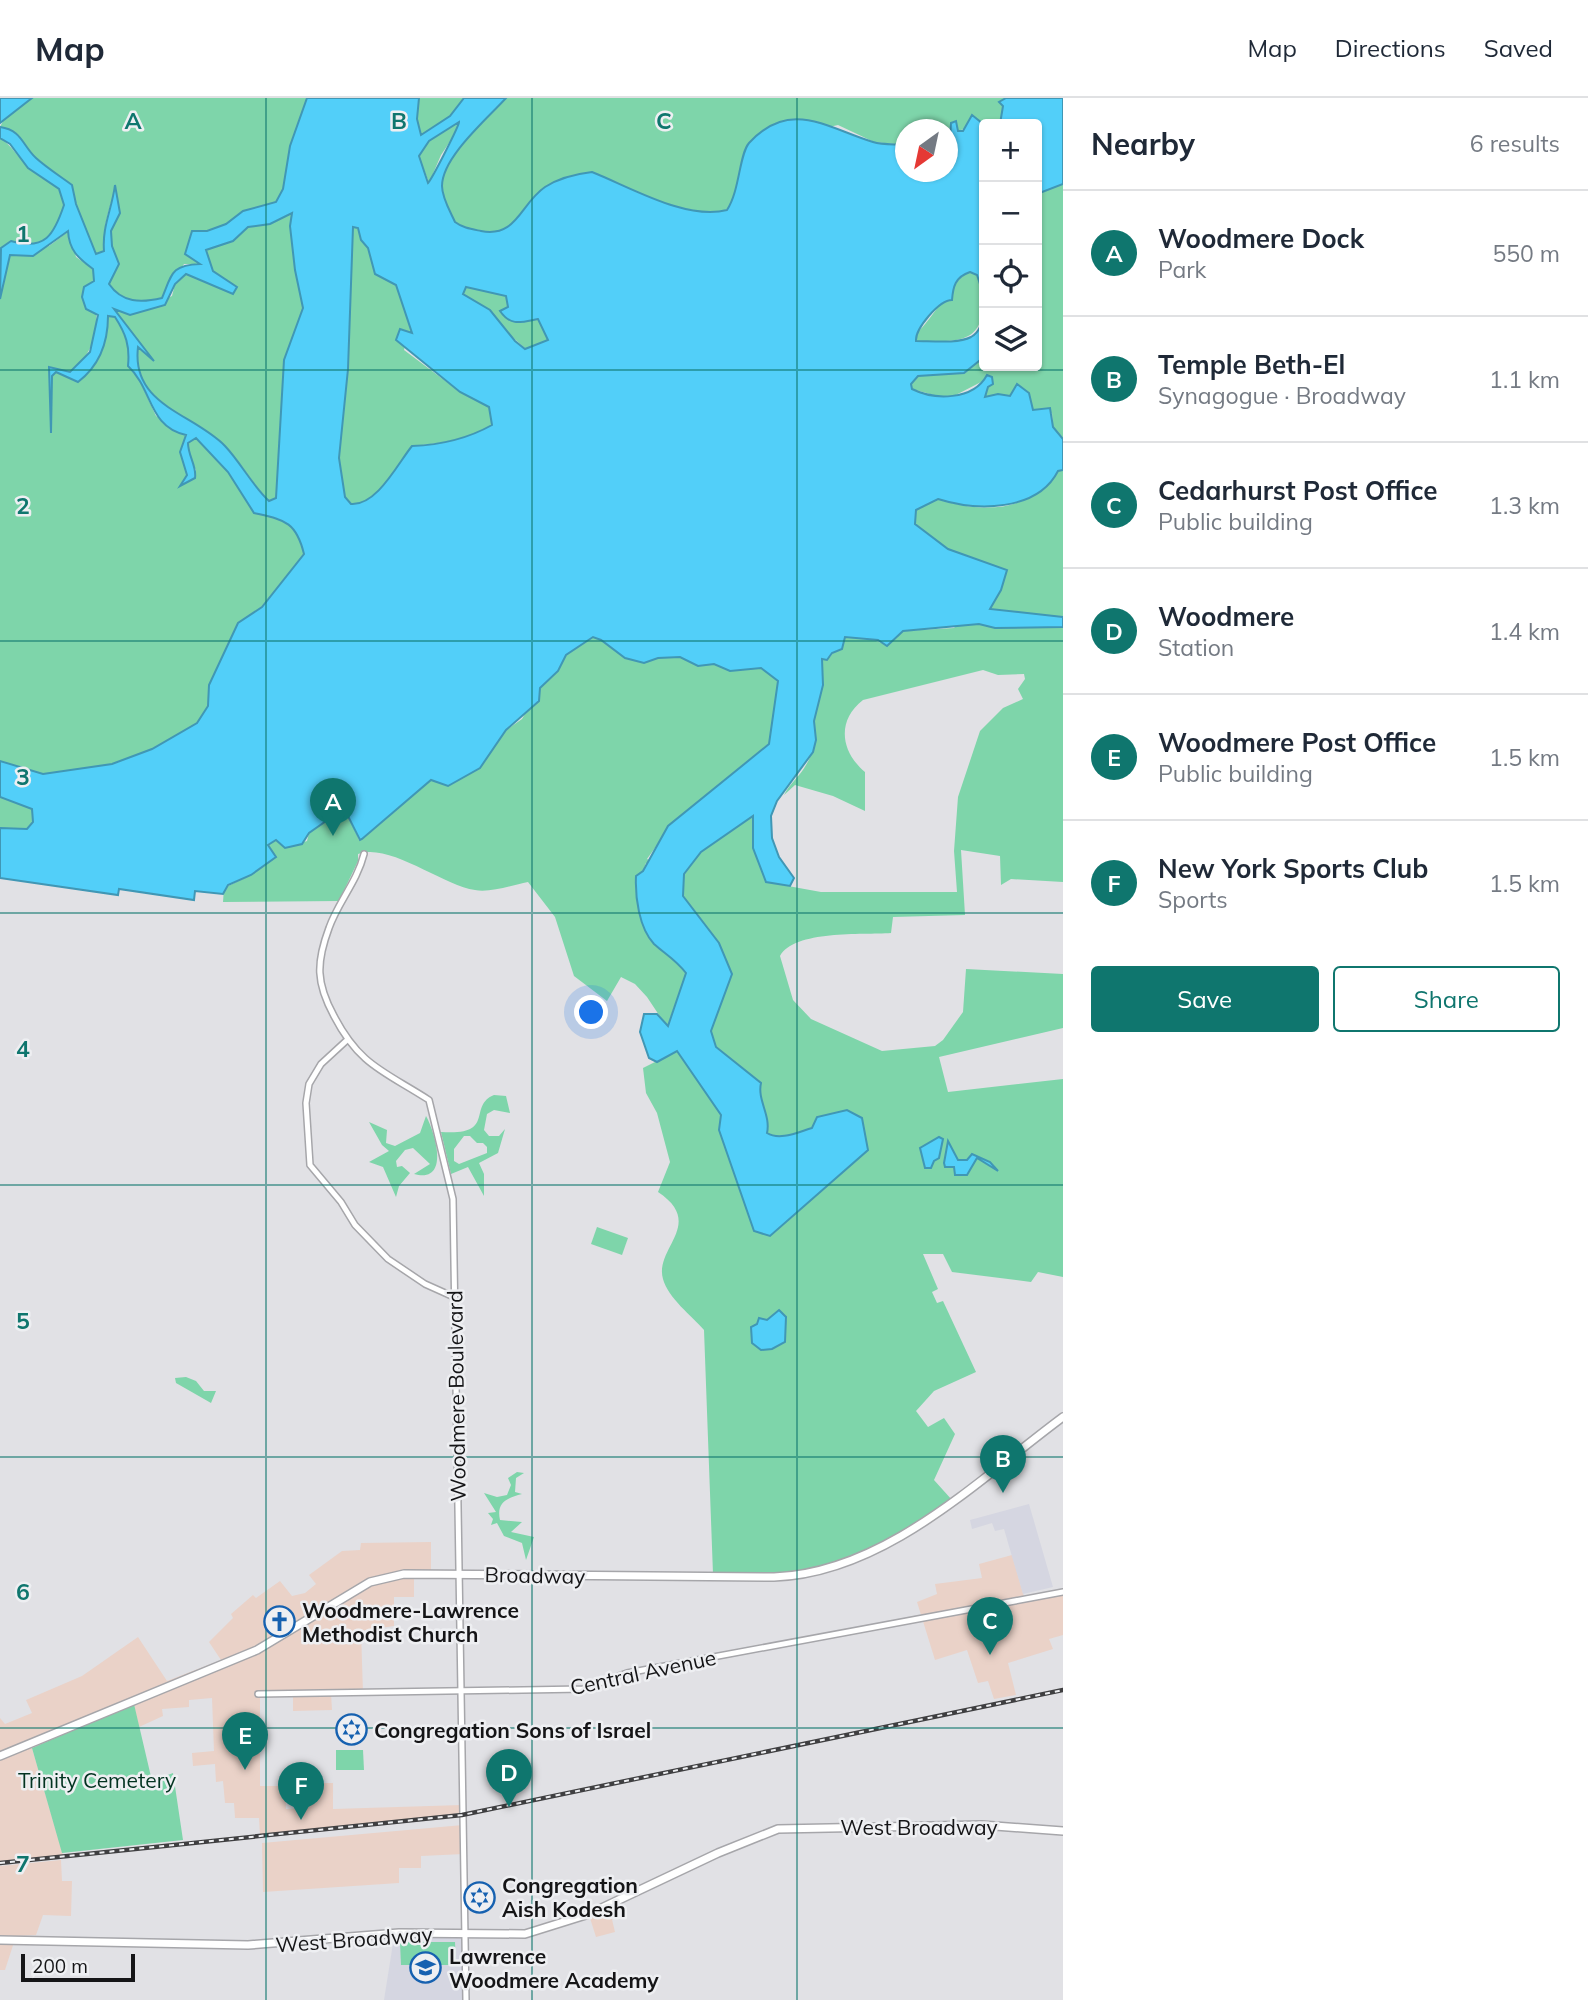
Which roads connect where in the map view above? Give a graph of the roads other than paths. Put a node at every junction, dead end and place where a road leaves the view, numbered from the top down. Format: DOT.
graph roads {
  1 [pos="363,854"];
  2 [pos="346,1041"];
  3 [pos="454,1297"];
  4 [pos="1063,1417"];
  5 [pos="459,1575"];
  6 [pos="1063,1592"];
  7 [pos="461,1691"];
  8 [pos="258,1694"];
  9 [pos="0,1756"];
  10 [pos="1063,1831"];
  11 [pos="465,1934"];
  12 [pos="0,1940"];
  13 [pos="466,2000"];
  1 -- 2 [label="street, Woodmere Boulevard"];
  2 -- 3 [label="street, Woodmere Boulevard"];
  2 -- 3 [label="street"];
  3 -- 5 [label="street, Woodmere Boulevard"];
  4 -- 5 [label="main road, Broadway"];
  5 -- 7 [label="street, Woodmere Boulevard"];
  5 -- 9 [label="main road, Broadway"];
  6 -- 7 [label="street, Central Avenue"];
  7 -- 8 [label="street, Central Avenue"];
  7 -- 11 [label="street, Woodmere Boulevard"];
  10 -- 11 [label="main road, West Broadway"];
  11 -- 12 [label="main road, West Broadway"];
  11 -- 13 [label="street, Woodmere Boulevard"];
}
